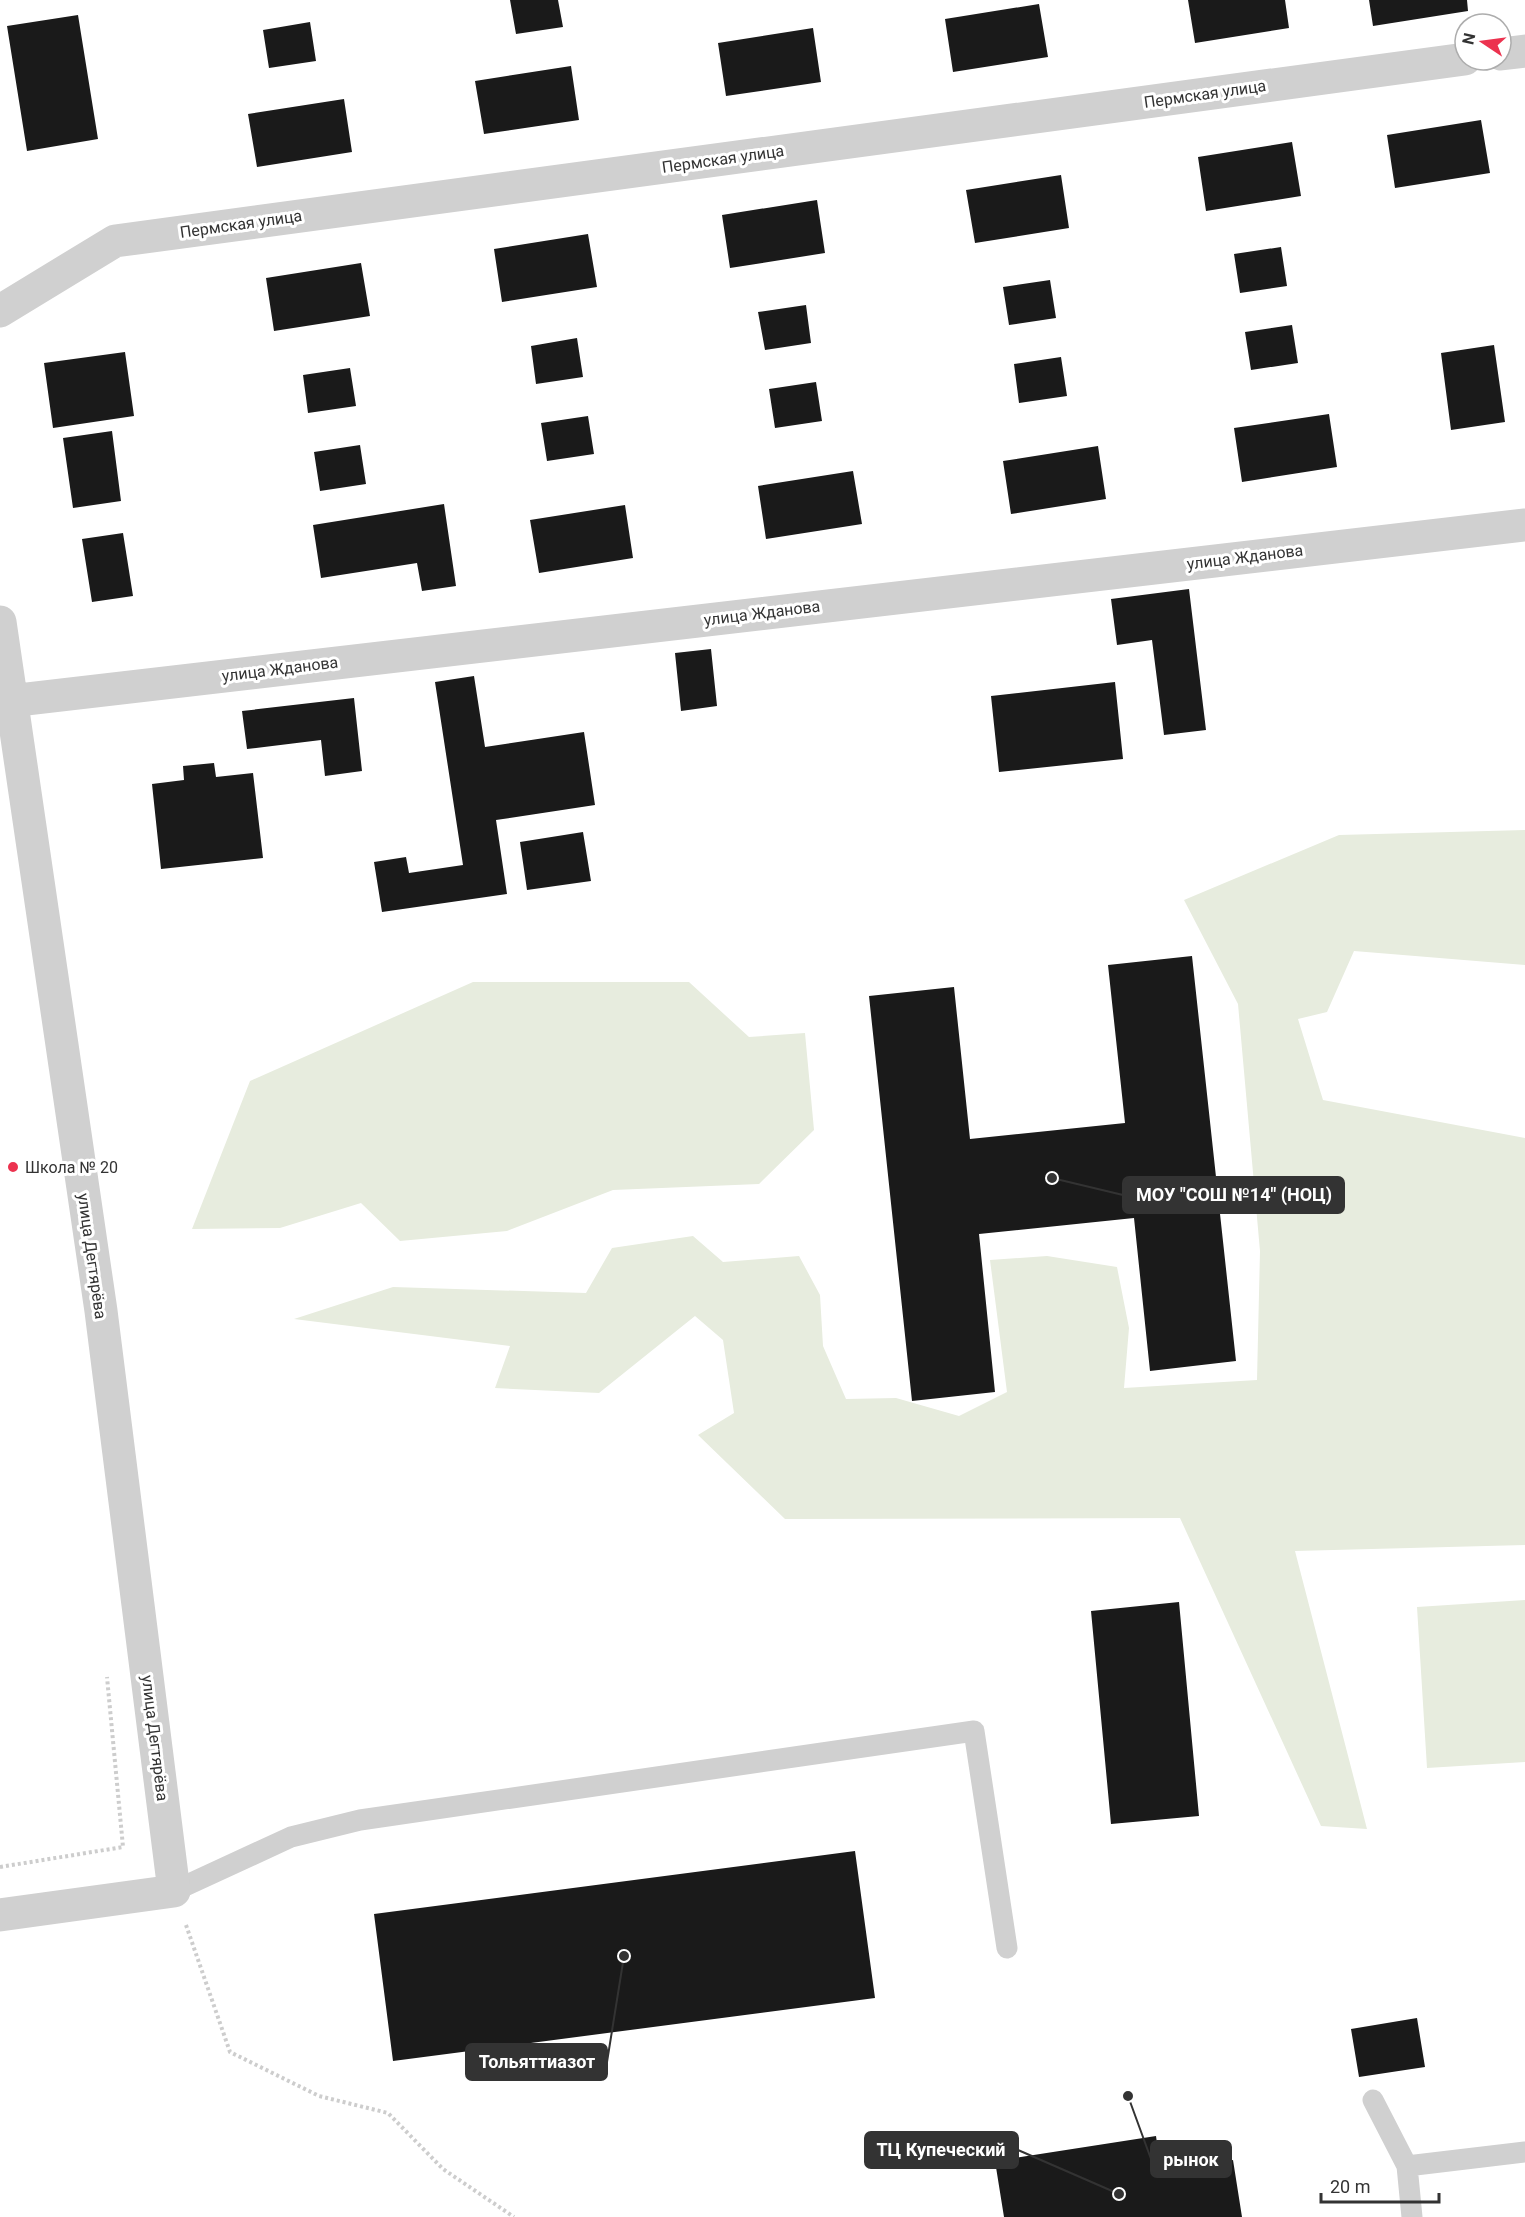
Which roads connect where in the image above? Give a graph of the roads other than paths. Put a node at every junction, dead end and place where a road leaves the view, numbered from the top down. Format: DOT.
graph roads {
  1 [pos="1453,61"];
  2 [pos="0,312"];
  3 [pos="1525,525"];
  4 [pos="0,622"];
  5 [pos="6,701"];
  6 [pos="174,1891"];
  7 [pos="0,1915"];
  8 [pos="1007,1948"];
  9 [pos="1373,2100"];
  10 [pos="1525,2152"];
  11 [pos="1407,2166"];
  12 [pos="1412,2217"];
  1 -- 2 [label="street, Пермская улица"];
  3 -- 5 [label="street, улица Жданова"];
  4 -- 5 [label="street, улица Дегтярёва"];
  5 -- 6 [label="street, улица Дегтярёва"];
  6 -- 7 [label="street"];
  6 -- 8 [label="lane"];
  9 -- 11 [label="lane"];
  10 -- 11 [label="lane"];
  11 -- 12 [label="lane"];
}
